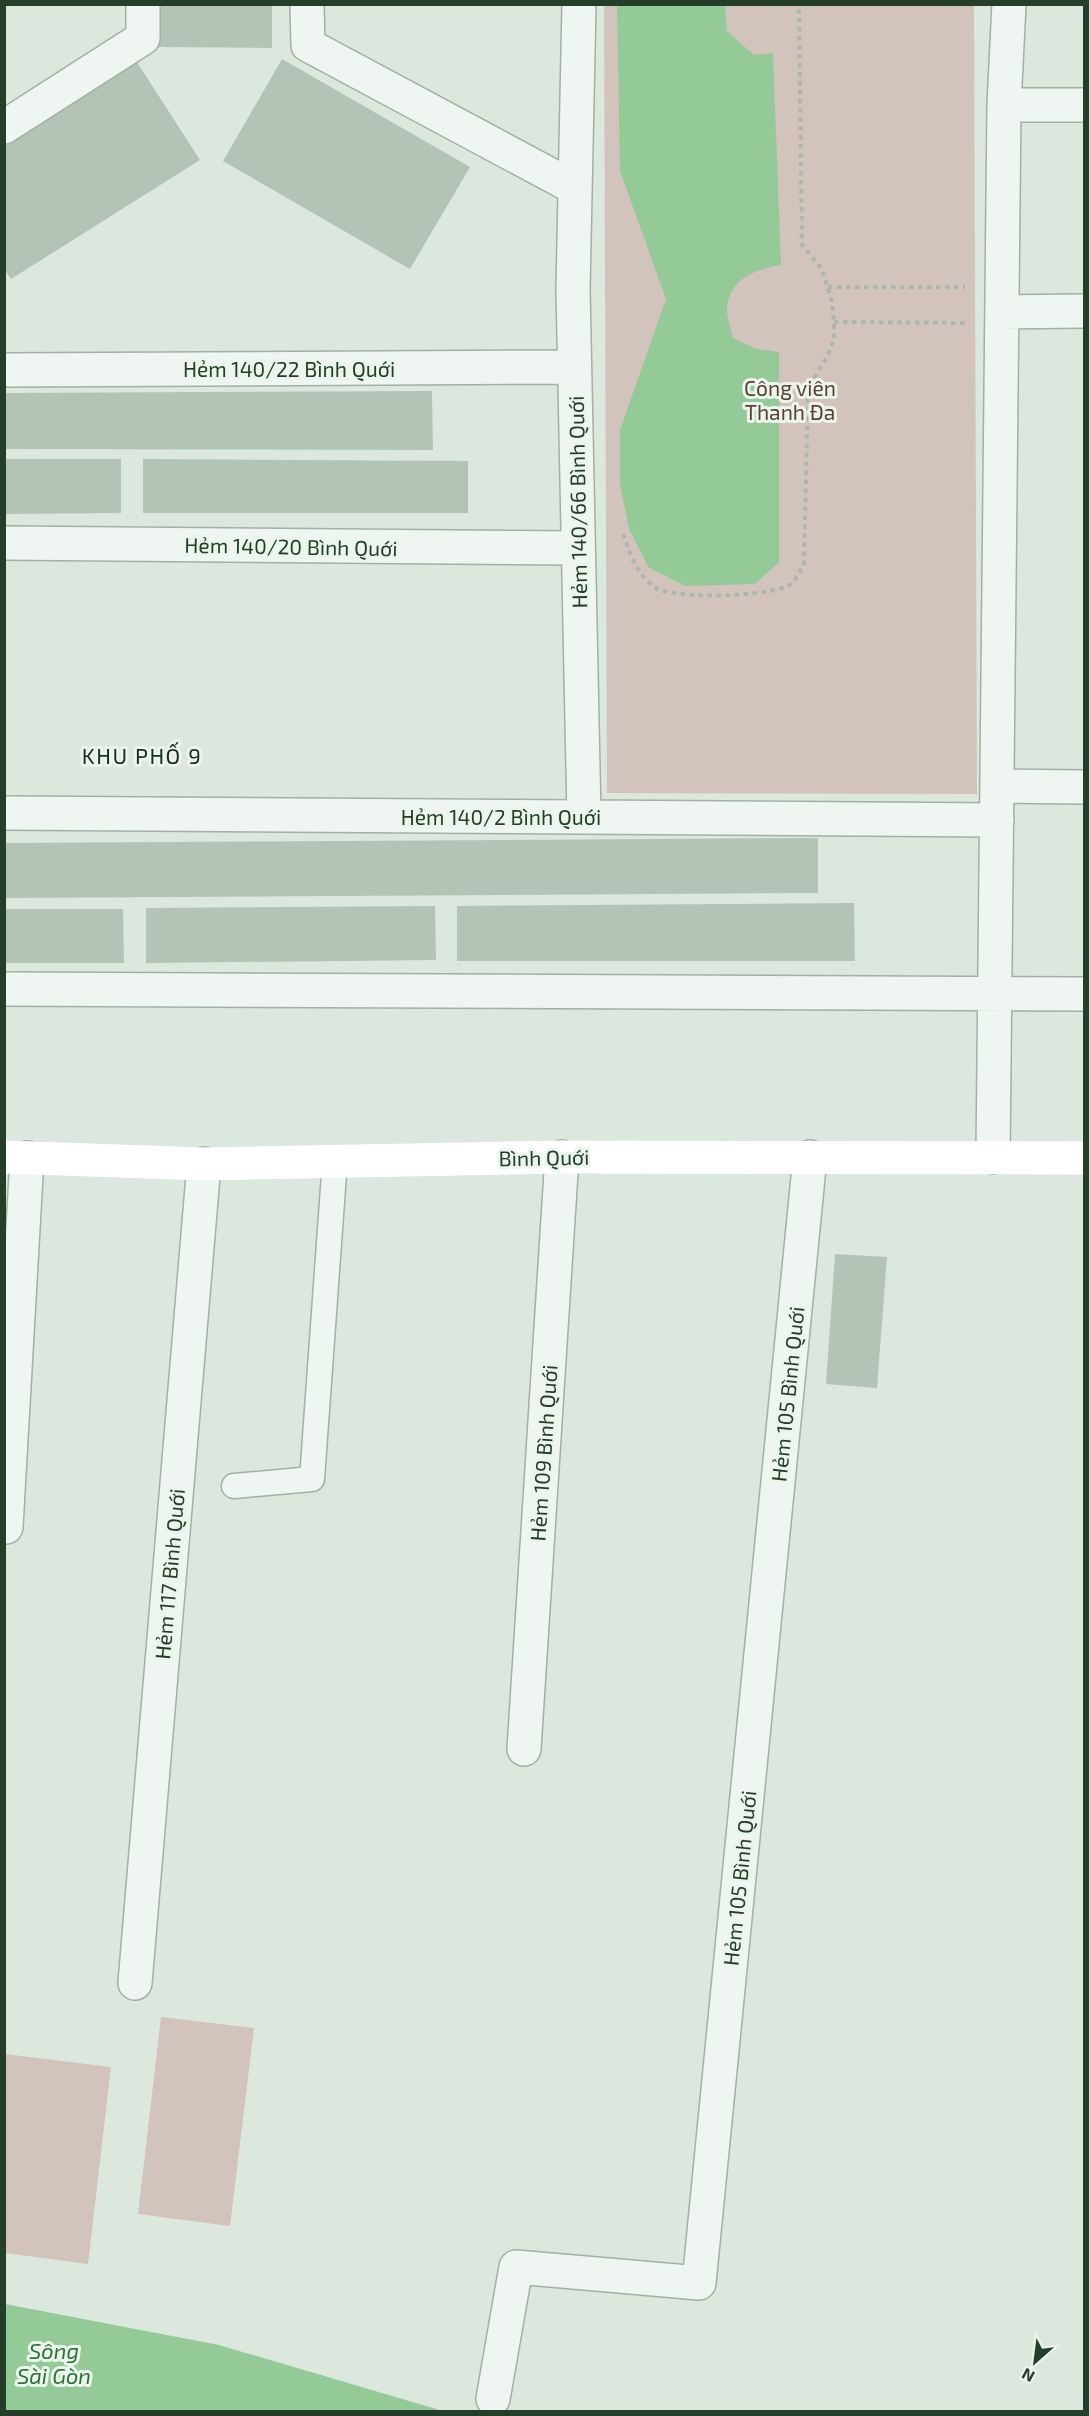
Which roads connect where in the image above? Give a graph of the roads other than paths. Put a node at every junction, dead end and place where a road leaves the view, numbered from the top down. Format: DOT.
graph roads {
  1 [pos="143,4"];
  2 [pos="307,4"];
  3 [pos="579,4"];
  4 [pos="1009,4"];
  5 [pos="1004,105"];
  6 [pos="1084,105"];
  7 [pos="4,128"];
  8 [pos="575,188"];
  9 [pos="1002,308"];
  10 [pos="1084,311"];
  11 [pos="574,367"];
  12 [pos="4,370"];
  13 [pos="4,543"];
  14 [pos="578,548"];
  15 [pos="997,786"];
  16 [pos="1084,787"];
  17 [pos="4,813"];
  18 [pos="584,817"];
  19 [pos="997,820"];
  20 [pos="4,989"];
  21 [pos="994,993"];
  22 [pos="1084,994"];
  23 [pos="562,1157"];
  24 [pos="810,1157"];
  25 [pos="993,1157"];
  26 [pos="16,1158"];
  27 [pos="1084,1158"];
  28 [pos="335,1160"];
  29 [pos="204,1164"];
  30 [pos="234,1486"];
  31 [pos="6,1527"];
  32 [pos="525,1749"];
  33 [pos="135,1983"];
  34 [pos="493,2399"];
  1 -- 7 [label="street"];
  2 -- 8 [label="street"];
  3 -- 8 [label="street, Hẻm 140/66 Bình Quới"];
  4 -- 5 [label="street"];
  5 -- 6 [label="street"];
  5 -- 9 [label="street"];
  8 -- 11 [label="street, Hẻm 140/66 Bình Quới"];
  9 -- 10 [label="street"];
  9 -- 15 [label="street"];
  11 -- 12 [label="street, Hẻm 140/22 Bình Quới"];
  11 -- 14 [label="street, Hẻm 140/66 Bình Quới"];
  13 -- 14 [label="street, Hẻm 140/20 Bình Quới"];
  14 -- 18 [label="street, Hẻm 140/66 Bình Quới"];
  15 -- 16 [label="street"];
  15 -- 19 [label="street"];
  17 -- 18 [label="street, Hẻm 140/2 Bình Quới"];
  18 -- 19 [label="street, Hẻm 140/2 Bình Quới"];
  19 -- 21 [label="street"];
  20 -- 21 [label="street"];
  21 -- 22 [label="street"];
  21 -- 25 [label="street"];
  23 -- 24 [label="main road, Bình Quới"];
  23 -- 28 [label="main road, Bình Quới"];
  23 -- 32 [label="street, Hẻm 109 Bình Quới"];
  24 -- 25 [label="main road, Bình Quới"];
  24 -- 34 [label="street, Hẻm 105 Bình Quới"];
  25 -- 27 [label="main road, Bình Quới"];
  26 -- 29 [label="main road, Bình Quới"];
  26 -- 31 [label="street"];
  28 -- 29 [label="main road, Bình Quới"];
  28 -- 30 [label="lane"];
  29 -- 33 [label="street, Hẻm 117 Bình Quới"];
}
